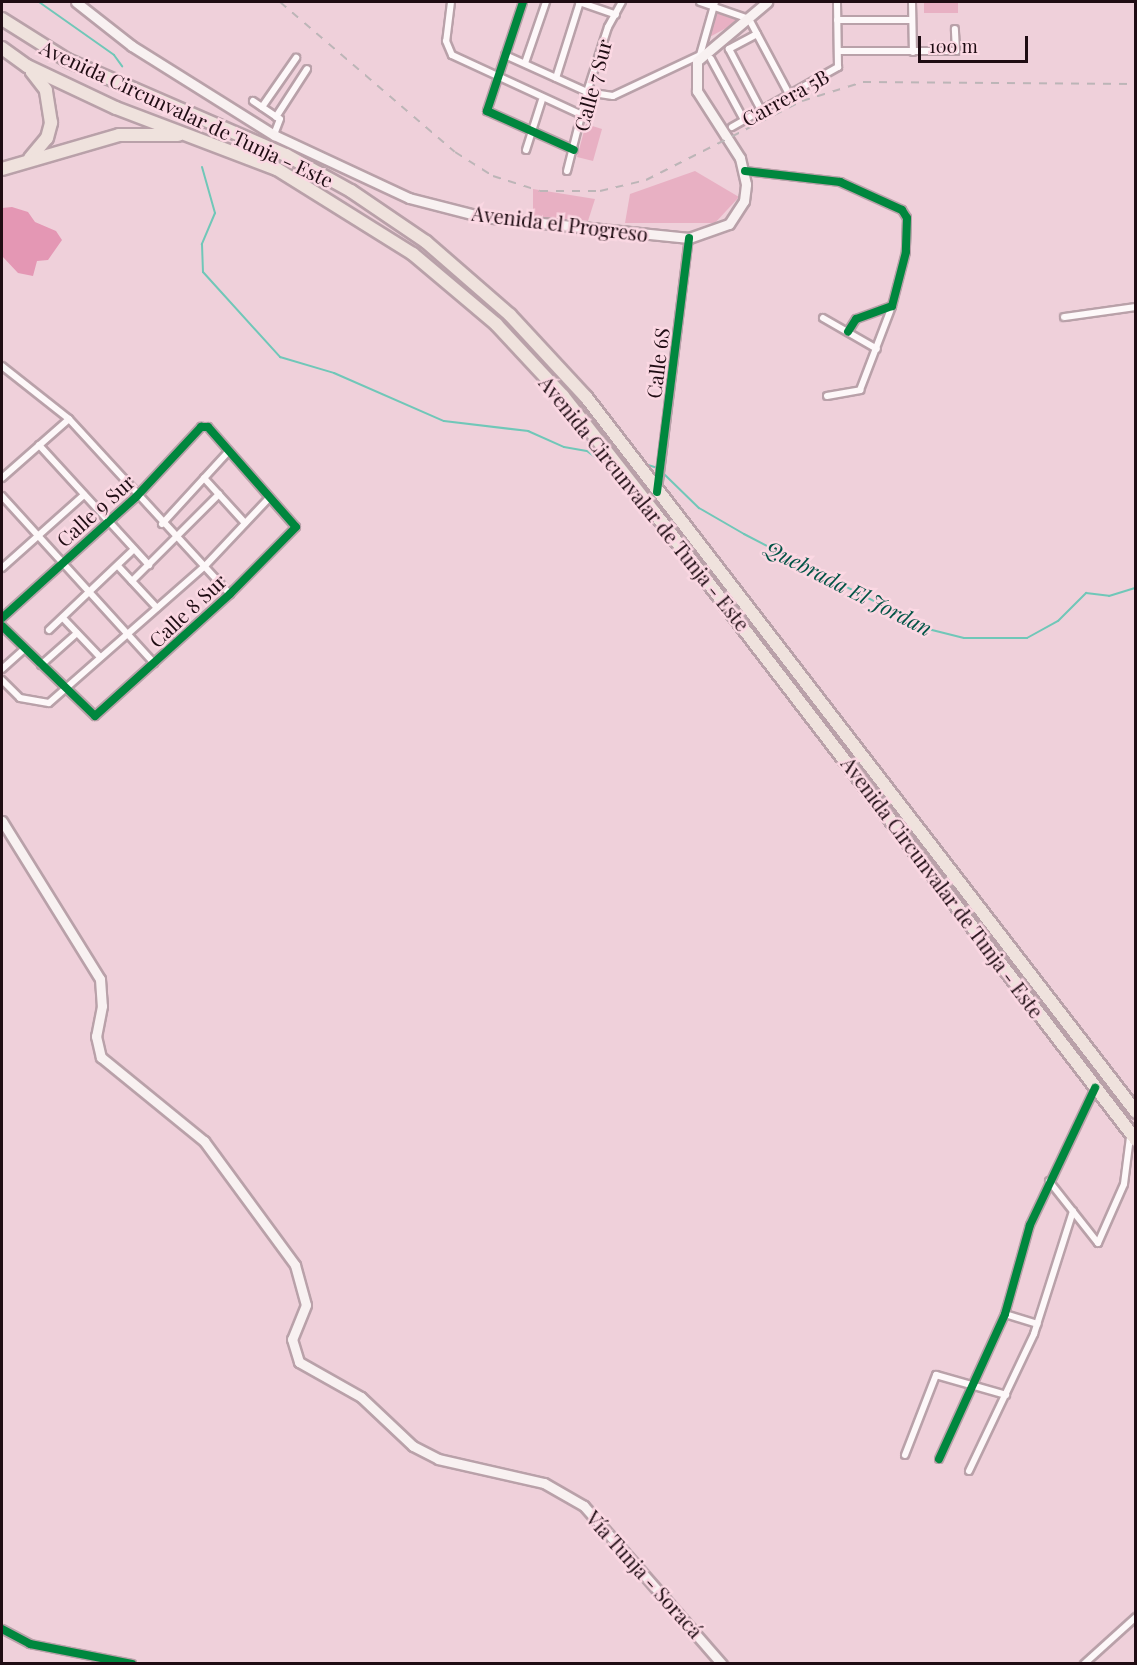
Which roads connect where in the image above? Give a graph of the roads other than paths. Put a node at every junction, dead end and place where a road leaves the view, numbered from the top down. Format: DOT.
graph roads {
  1 [pos="75,2"];
  2 [pos="451,2"];
  3 [pos="523,2"];
  4 [pos="546,2"];
  5 [pos="580,2"];
  6 [pos="622,2"];
  7 [pos="700,2"];
  8 [pos="767,2"];
  9 [pos="837,2"];
  10 [pos="912,2"];
  11 [pos="714,4"];
  12 [pos="616,15"];
  13 [pos="749,19"];
  14 [pos="3,20"];
  15 [pos="837,20"];
  16 [pos="911,20"];
  17 [pos="956,28"];
  18 [pos="756,34"];
  19 [pos="2,48"];
  20 [pos="838,51"];
  21 [pos="913,52"];
  22 [pos="505,55"];
  23 [pos="700,55"];
  24 [pos="296,58"];
  25 [pos="711,59"];
  26 [pos="525,63"];
  27 [pos="27,66"];
  28 [pos="307,69"];
  29 [pos="497,78"];
  30 [pos="556,78"];
  31 [pos="587,92"];
  32 [pos="789,94"];
  33 [pos="542,99"];
  34 [pos="253,101"];
  35 [pos="262,107"];
  36 [pos="761,110"];
  37 [pos="584,116"];
  38 [pos="276,117"];
  39 [pos="744,120"];
  40 [pos="732,127"];
  41 [pos="531,133"];
  42 [pos="274,135"];
  43 [pos="209,141"];
  44 [pos="526,150"];
  45 [pos="574,150"];
  46 [pos="27,161"];
  47 [pos="2,169"];
  48 [pos="567,171"];
  49 [pos="745,171"];
  50 [pos="689,238"];
  51 [pos="892,306"];
  52 [pos="1136,307"];
  53 [pos="1064,317"];
  54 [pos="823,318"];
  55 [pos="848,332"];
  56 [pos="877,349"];
  57 [pos="2,366"];
  58 [pos="827,396"];
  59 [pos="69,419"];
  60 [pos="39,445"];
  61 [pos="228,452"];
  62 [pos="2,478"];
  63 [pos="204,478"];
  64 [pos="657,492"];
  65 [pos="219,494"];
  66 [pos="84,495"];
  67 [pos="2,496"];
  68 [pos="136,497"];
  69 [pos="269,498"];
  70 [pos="108,521"];
  71 [pos="245,523"];
  72 [pos="162,524"];
  73 [pos="39,536"];
  74 [pos="177,540"];
  75 [pos="134,549"];
  76 [pos="61,562"];
  77 [pos="149,565"];
  78 [pos="118,566"];
  79 [pos="204,567"];
  80 [pos="2,568"];
  81 [pos="132,581"];
  82 [pos="90,593"];
  83 [pos="230,594"];
  84 [pos="157,608"];
  85 [pos="2,618"];
  86 [pos="63,618"];
  87 [pos="2,626"];
  88 [pos="49,630"];
  89 [pos="77,633"];
  90 [pos="128,634"];
  91 [pos="24,649"];
  92 [pos="100,657"];
  93 [pos="154,663"];
  94 [pos="41,665"];
  95 [pos="2,669"];
  96 [pos="2,680"];
  97 [pos="64,690"];
  98 [pos="2,821"];
  99 [pos="1095,1088"];
  100 [pos="1136,1112"];
  101 [pos="1133,1137"];
  102 [pos="1049,1181"];
  103 [pos="1072,1211"];
  104 [pos="1005,1314"];
  105 [pos="1037,1324"];
  106 [pos="976,1386"];
  107 [pos="1006,1395"];
  108 [pos="905,1455"];
  109 [pos="939,1459"];
  110 [pos="969,1471"];
  111 [pos="1136,1617"];
  112 [pos="2,1629"];
  113 [pos="132,1664"];
  114 [pos="722,1664"];
  115 [pos="1083,1664"];
  1 -- 42 [label="main road, Avenida el Progreso"];
  2 -- 29 [label="street"];
  3 -- 22 [label="street"];
  4 -- 26 [label="street"];
  5 -- 12 [label="street"];
  5 -- 30 [label="street"];
  6 -- 12 [label="street, Calle 7 Sur"];
  7 -- 11 [label="street"];
  8 -- 13 [label="main road"];
  9 -- 15 [label="street"];
  10 -- 16 [label="street"];
  11 -- 13 [label="street"];
  11 -- 23 [label="street"];
  12 -- 31 [label="street, Calle 7 Sur"];
  13 -- 18 [label="street"];
  13 -- 23 [label="main road"];
  14 -- 64 [label="highway, Avenida Circunvalar de Tunja - Este"];
  15 -- 16 [label="street"];
  15 -- 20 [label="street"];
  16 -- 21 [label="street"];
  17 -- 21 [label="street"];
  18 -- 32 [label="street"];
  18 -- 36 [label="street"];
  19 -- 27 [label="highway, Avenida Circunvalar de Tunja - Este"];
  20 -- 21 [label="street"];
  20 -- 32 [label="street, Carrera 5B"];
  22 -- 26 [label="street"];
  22 -- 29 [label="street"];
  23 -- 31 [label="street"];
  23 -- 49 [label="main road"];
  24 -- 35 [label="street"];
  25 -- 39 [label="street"];
  26 -- 30 [label="street"];
  27 -- 43 [label="highway, Avenida Circunvalar de Tunja - Este"];
  27 -- 46 [label="highway"];
  28 -- 38 [label="street"];
  29 -- 33 [label="street"];
  29 -- 41 [label="street"];
  30 -- 31 [label="street"];
  31 -- 37 [label="street, Calle 7 Sur"];
  32 -- 36 [label="street, Carrera 5B"];
  33 -- 37 [label="street"];
  33 -- 41 [label="street"];
  34 -- 35 [label="street"];
  35 -- 38 [label="street"];
  36 -- 39 [label="street, Carrera 5B"];
  37 -- 45 [label="street, Calle 7 Sur"];
  38 -- 42 [label="street"];
  39 -- 40 [label="street, Carrera 5B"];
  41 -- 44 [label="street"];
  41 -- 45 [label="street"];
  42 -- 50 [label="main road, Avenida el Progreso"];
  43 -- 46 [label="highway"];
  43 -- 99 [label="highway, Avenida Circunvalar de Tunja - Este"];
  45 -- 48 [label="street, Calle 7 Sur"];
  46 -- 47 [label="highway"];
  49 -- 50 [label="main road, Avenida el Progreso"];
  49 -- 51 [label="street"];
  50 -- 64 [label="street, Calle 6S"];
  51 -- 55 [label="street"];
  51 -- 56 [label="street"];
  52 -- 53 [label="street"];
  54 -- 55 [label="street"];
  55 -- 56 [label="street"];
  56 -- 58 [label="street"];
  57 -- 59 [label="street"];
  59 -- 60 [label="street"];
  59 -- 68 [label="street"];
  60 -- 62 [label="street"];
  60 -- 66 [label="street"];
  61 -- 63 [label="street"];
  61 -- 68 [label="street, Calle 9 Sur"];
  61 -- 69 [label="street"];
  63 -- 65 [label="street"];
  63 -- 72 [label="street"];
  64 -- 100 [label="highway, Avenida Circunvalar de Tunja - Este"];
  65 -- 71 [label="street"];
  65 -- 74 [label="street"];
  66 -- 70 [label="street"];
  66 -- 73 [label="street"];
  67 -- 73 [label="street"];
  68 -- 70 [label="street, Calle 9 Sur"];
  68 -- 72 [label="street"];
  69 -- 71 [label="street"];
  69 -- 83 [label="street, Calle 8 Sur"];
  70 -- 75 [label="street"];
  70 -- 76 [label="street, Calle 9 Sur"];
  71 -- 79 [label="street"];
  72 -- 74 [label="street"];
  73 -- 76 [label="street"];
  73 -- 80 [label="street"];
  74 -- 77 [label="street"];
  74 -- 79 [label="street"];
  75 -- 77 [label="street"];
  75 -- 78 [label="street"];
  76 -- 82 [label="street"];
  76 -- 85 [label="street, Calle 9 Sur"];
  77 -- 81 [label="street"];
  78 -- 81 [label="street"];
  78 -- 82 [label="street"];
  79 -- 83 [label="street"];
  79 -- 84 [label="street"];
  81 -- 84 [label="street"];
  82 -- 86 [label="street"];
  82 -- 90 [label="street"];
  83 -- 93 [label="street, Calle 8 Sur"];
  84 -- 90 [label="street"];
  86 -- 88 [label="street"];
  86 -- 89 [label="street"];
  87 -- 91 [label="street"];
  89 -- 92 [label="street"];
  89 -- 94 [label="street"];
  90 -- 92 [label="street"];
  90 -- 93 [label="street"];
  91 -- 94 [label="street"];
  91 -- 95 [label="street"];
  92 -- 97 [label="street"];
  93 -- 97 [label="street, Calle 8 Sur"];
  94 -- 97 [label="street"];
  96 -- 97 [label="street"];
  98 -- 114 [label="main road, Vía Tunja - Soracá"];
  99 -- 101 [label="highway, Avenida Circunvalar de Tunja - Este"];
  99 -- 102 [label="street"];
  101 -- 103 [label="street"];
  102 -- 103 [label="street"];
  102 -- 104 [label="street"];
  103 -- 105 [label="street"];
  104 -- 105 [label="street"];
  104 -- 106 [label="street"];
  105 -- 107 [label="street"];
  106 -- 107 [label="street"];
  106 -- 108 [label="street"];
  106 -- 109 [label="street"];
  107 -- 110 [label="street"];
  111 -- 115 [label="street"];
  112 -- 113 [label="street"];
}
